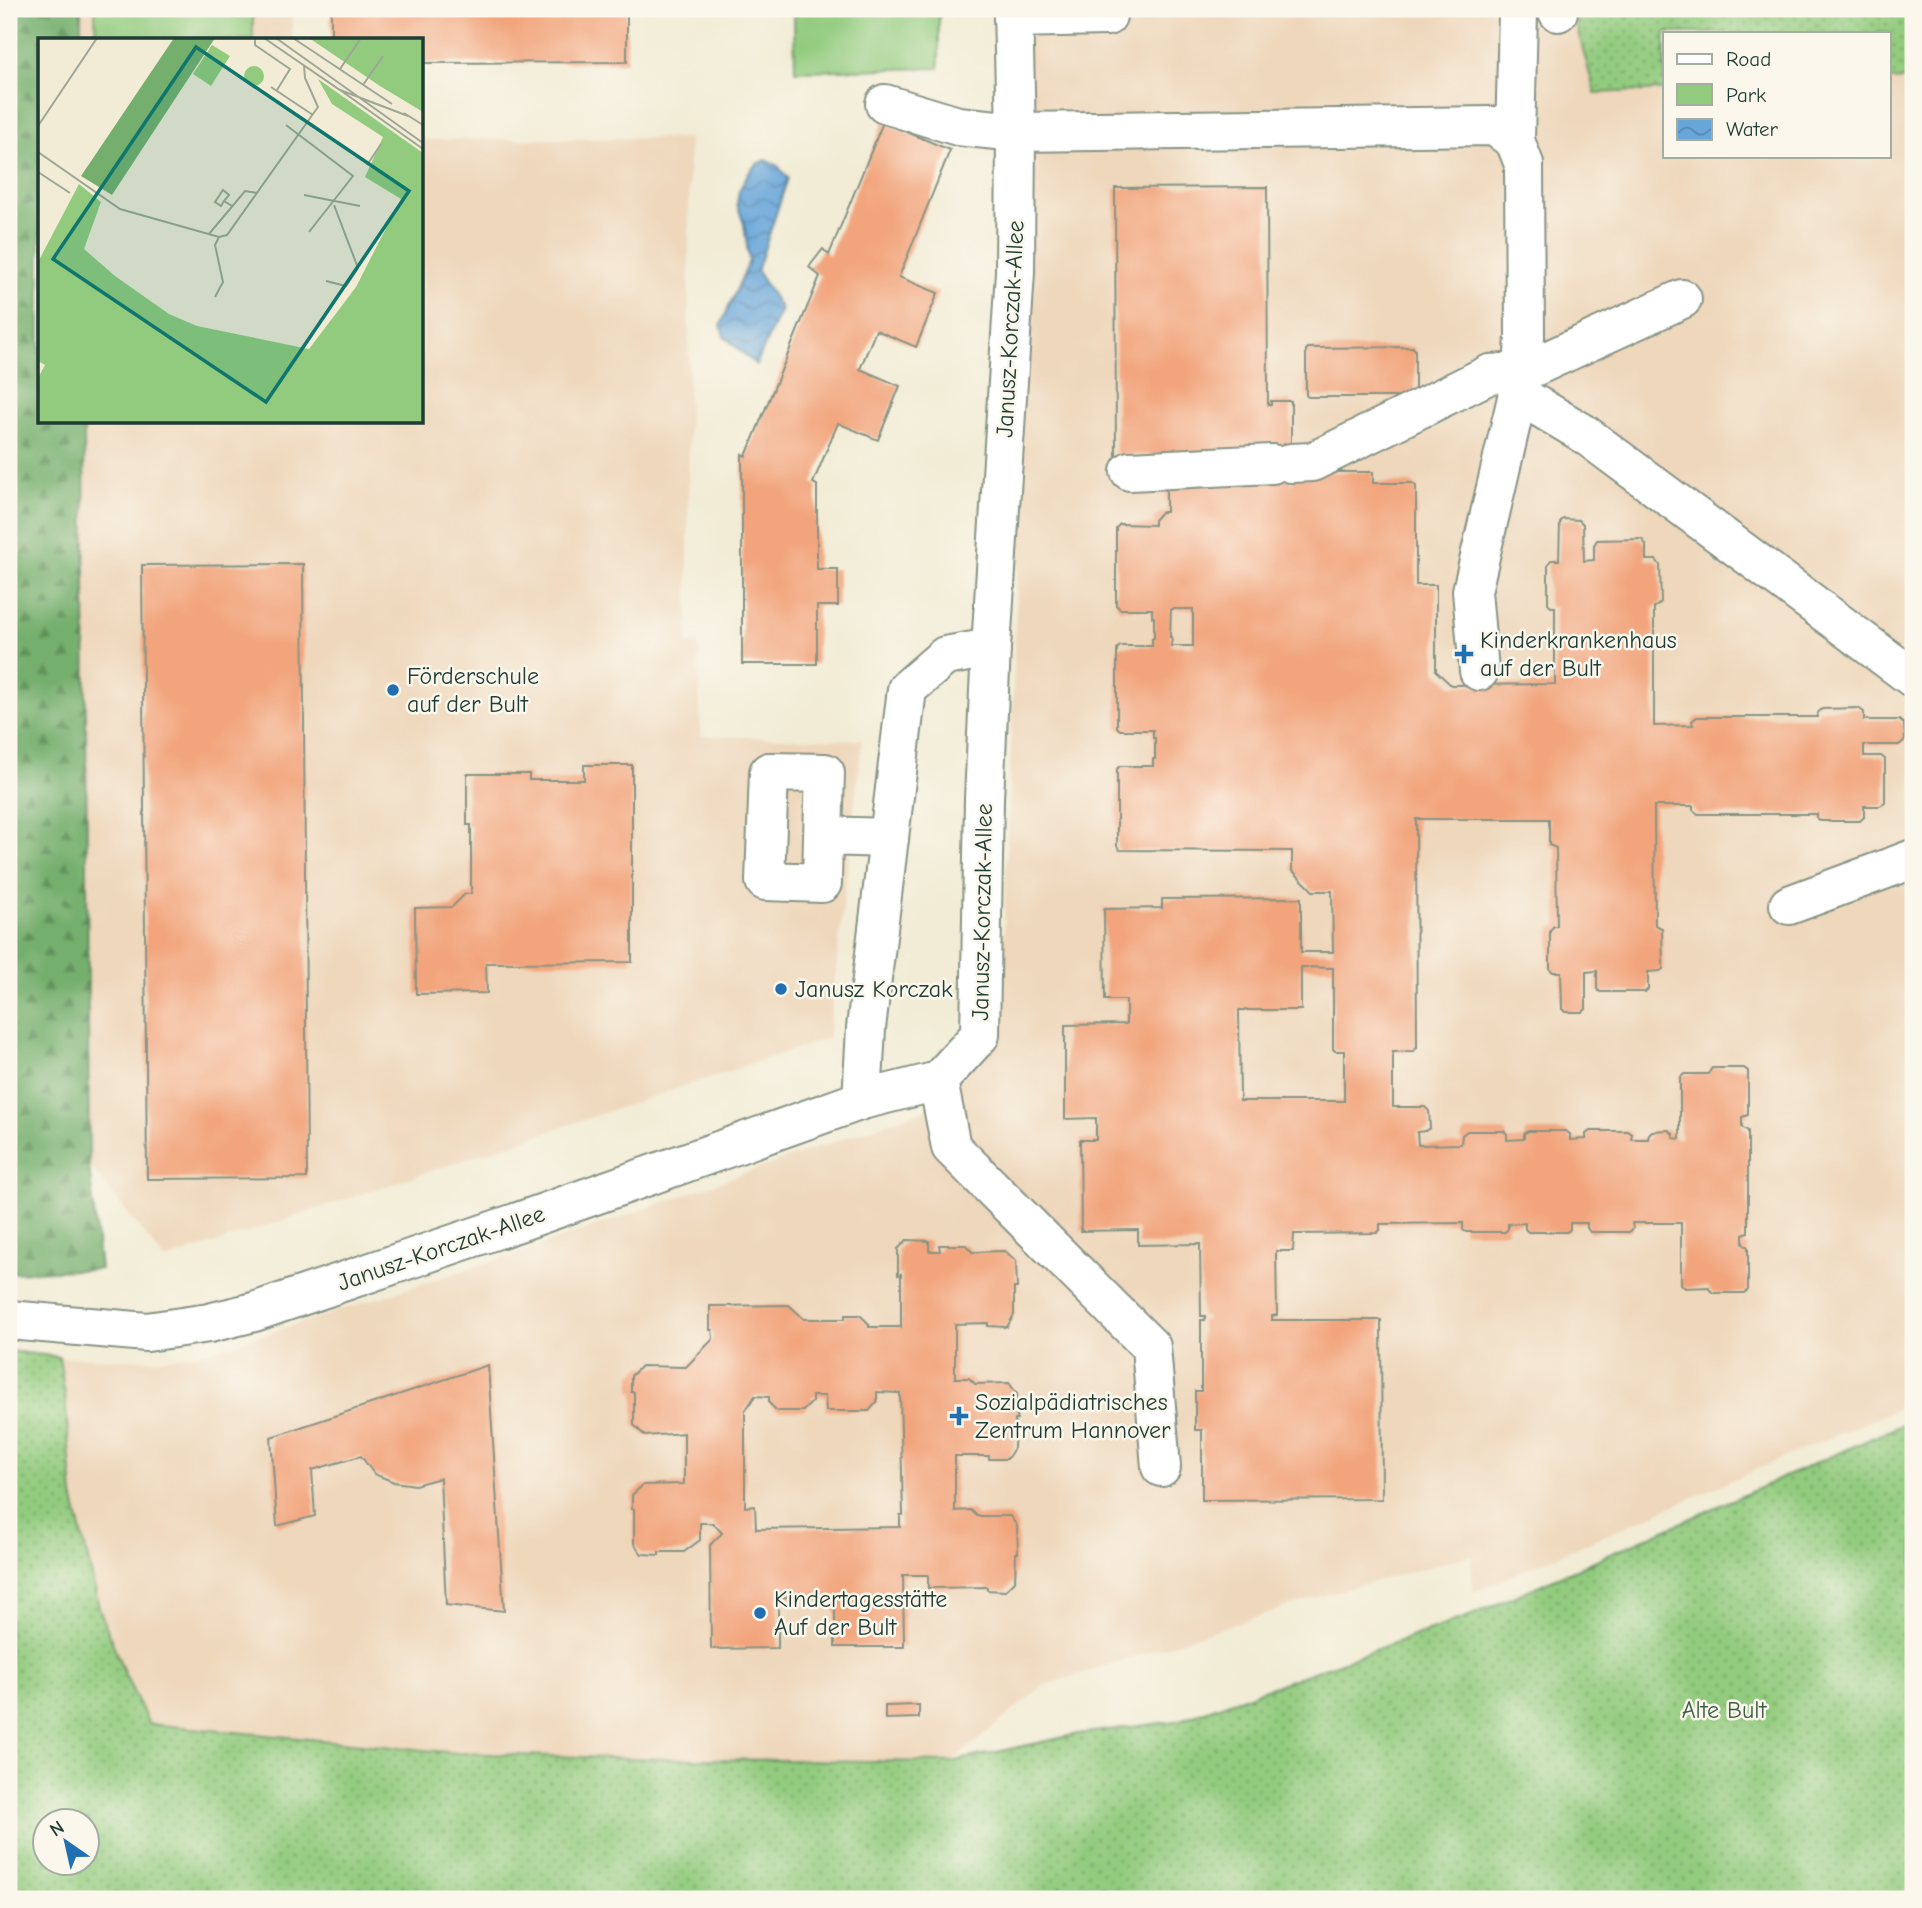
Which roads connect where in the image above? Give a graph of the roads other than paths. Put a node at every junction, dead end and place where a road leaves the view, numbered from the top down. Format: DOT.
graph roads {
  1 [pos="1518,12"];
  2 [pos="1013,13"];
  3 [pos="1107,16"];
  4 [pos="885,104"];
  5 [pos="1016,132"];
  6 [pos="1515,141"];
  7 [pos="1682,299"];
  8 [pos="1521,384"];
  9 [pos="1130,471"];
  10 [pos="991,648"];
  11 [pos="1479,671"];
  12 [pos="1913,678"];
  13 [pos="823,836"];
  14 [pos="888,838"];
  15 [pos="1913,859"];
  16 [pos="1789,905"];
  17 [pos="939,1081"];
  18 [pos="862,1100"];
  19 [pos="9,1320"];
  20 [pos="1161,1467"];
  1 -- 6 [label="street"];
  2 -- 3 [label="street"];
  2 -- 5 [label="street, Janusz-Korczak-Allee"];
  4 -- 5 [label="street"];
  5 -- 6 [label="street"];
  5 -- 10 [label="street, Janusz-Korczak-Allee"];
  6 -- 8 [label="street"];
  7 -- 8 [label="street"];
  8 -- 9 [label="street"];
  8 -- 11 [label="street"];
  8 -- 12 [label="street"];
  10 -- 14 [label="street"];
  10 -- 17 [label="street, Janusz-Korczak-Allee"];
  13 -- 14 [label="street"];
  14 -- 18 [label="street"];
  15 -- 16 [label="street"];
  17 -- 18 [label="street, Janusz-Korczak-Allee"];
  17 -- 20 [label="street"];
  18 -- 19 [label="street, Janusz-Korczak-Allee"];
}
